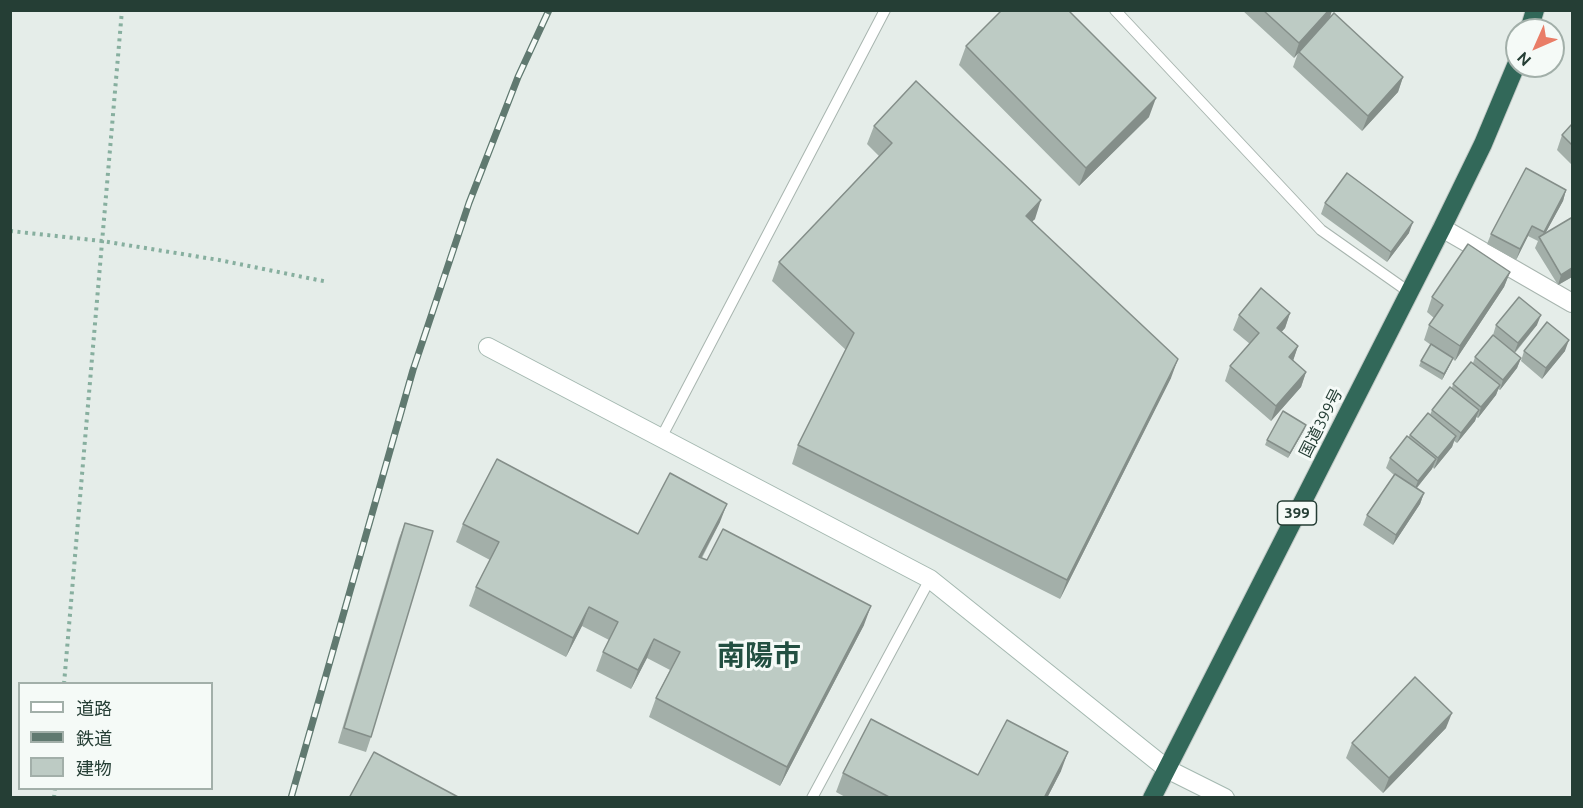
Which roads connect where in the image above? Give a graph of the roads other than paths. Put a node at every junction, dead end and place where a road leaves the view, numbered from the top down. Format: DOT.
graph roads {
  1 [pos="885,10"];
  2 [pos="1115,10"];
  3 [pos="1511,78"];
  4 [pos="1442,228"];
  5 [pos="1409,292"];
  6 [pos="1572,303"];
  7 [pos="488,347"];
  8 [pos="661,438"];
  9 [pos="930,579"];
  10 [pos="1167,769"];
  11 [pos="812,798"];
  12 [pos="1152,798"];
  13 [pos="1225,798"];
  1 -- 8 [label="lane"];
  2 -- 5 [label="lane"];
  3 -- 4 [label="highway, 国道399号 / 399"];
  4 -- 5 [label="highway, 国道399号 / 399"];
  4 -- 6 [label="street"];
  5 -- 10 [label="highway, 国道399号 / 399"];
  7 -- 8 [label="street"];
  8 -- 9 [label="street"];
  9 -- 10 [label="street"];
  9 -- 11 [label="lane"];
  10 -- 12 [label="highway, 国道399号 / 399"];
  10 -- 13 [label="street"];
}
